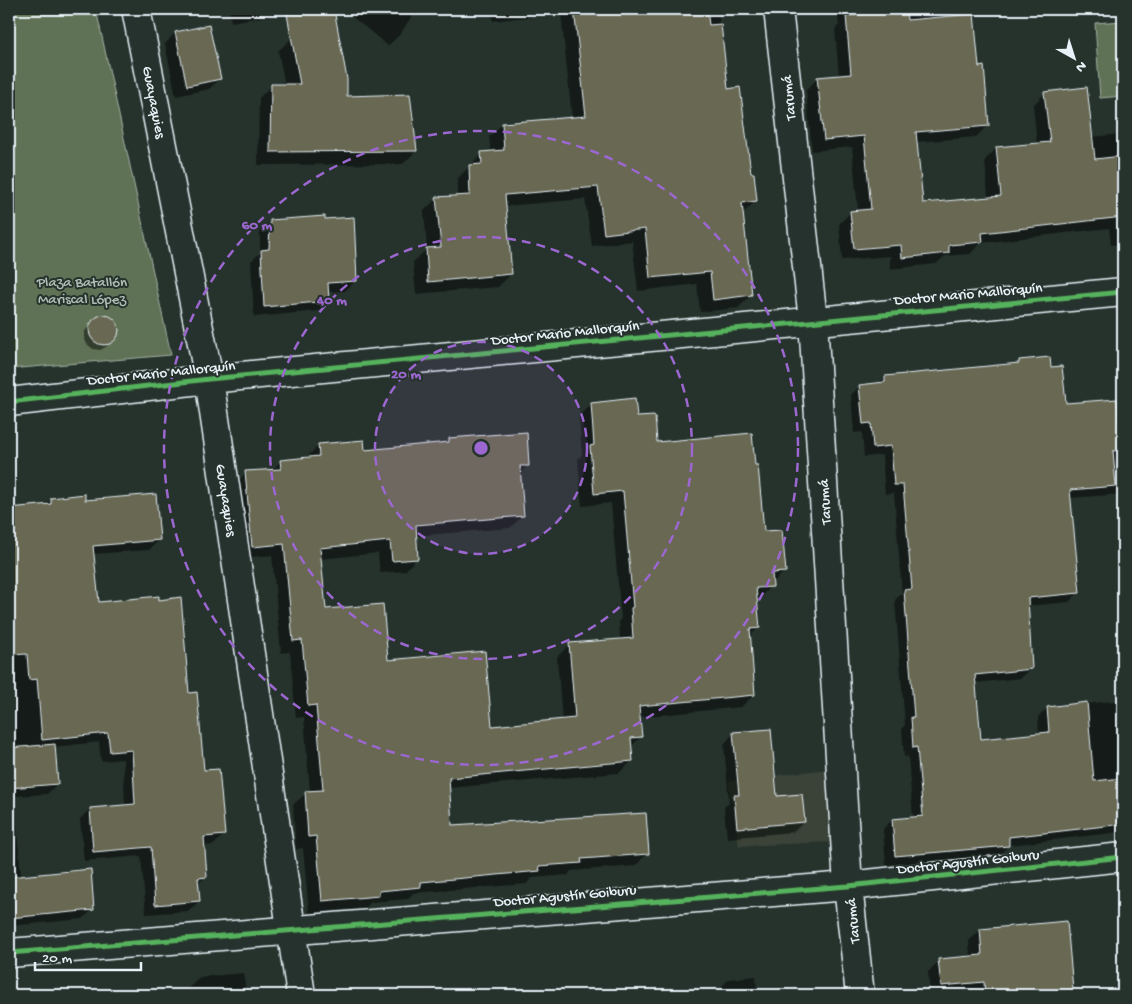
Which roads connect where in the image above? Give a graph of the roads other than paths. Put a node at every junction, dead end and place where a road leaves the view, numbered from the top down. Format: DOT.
graph roads {
  1 [pos="136,9"];
  2 [pos="778,9"];
  3 [pos="1123,292"];
  4 [pos="813,320"];
  5 [pos="209,379"];
  6 [pos="9,402"];
  7 [pos="1123,857"];
  8 [pos="848,886"];
  9 [pos="292,930"];
  10 [pos="9,953"];
  11 [pos="301,995"];
  12 [pos="860,995"];
  1 -- 5 [label="street, Guayaquies"];
  2 -- 4 [label="street, Tarumá"];
  3 -- 4 [label="street, Doctor Mario Mallorquín"];
  4 -- 5 [label="street, Doctor Mario Mallorquín"];
  4 -- 8 [label="street, Tarumá"];
  5 -- 6 [label="street, Doctor Mario Mallorquín"];
  5 -- 9 [label="street, Guayaquies"];
  7 -- 8 [label="street, Doctor Agustín Goiburu"];
  8 -- 9 [label="street, Doctor Agustín Goiburu"];
  8 -- 12 [label="street, Tarumá"];
  9 -- 10 [label="street, Doctor Agustín Goiburu"];
  9 -- 11 [label="street, Guayaquies"];
}
